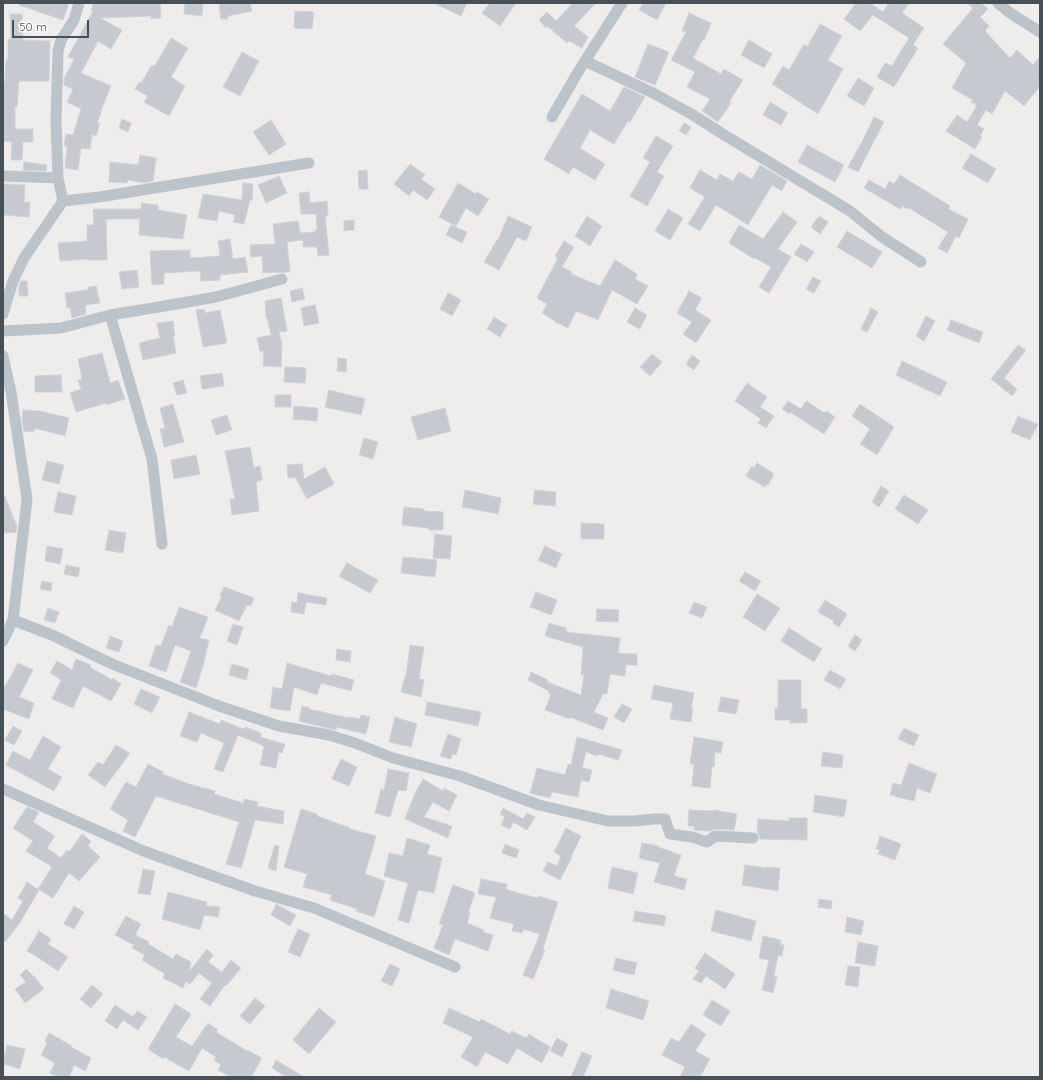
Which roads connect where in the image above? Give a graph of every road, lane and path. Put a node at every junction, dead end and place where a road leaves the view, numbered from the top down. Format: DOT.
graph roads {
  1 [pos="80,3"];
  2 [pos="622,3"];
  3 [pos="998,3"];
  4 [pos="1040,32"];
  5 [pos="585,62"];
  6 [pos="552,117"];
  7 [pos="309,163"];
  8 [pos="3,176"];
  9 [pos="58,178"];
  10 [pos="63,201"];
  11 [pos="921,262"];
  12 [pos="282,279"];
  13 [pos="3,314"];
  14 [pos="110,315"];
  15 [pos="3,331"];
  16 [pos="3,356"];
  17 [pos="162,544"];
  18 [pos="13,620"];
  19 [pos="3,641"];
  20 [pos="3,789"];
  21 [pos="753,838"];
  22 [pos="455,967"];
  1 -- 9 [label="street"];
  2 -- 5 [label="street"];
  3 -- 4 [label="street"];
  5 -- 6 [label="street"];
  5 -- 11 [label="street"];
  7 -- 10 [label="street"];
  8 -- 9 [label="street"];
  9 -- 10 [label="street"];
  10 -- 13 [label="street"];
  12 -- 14 [label="street"];
  14 -- 15 [label="street"];
  14 -- 17 [label="street"];
  16 -- 18 [label="street"];
  18 -- 19 [label="street"];
  18 -- 21 [label="street"];
  20 -- 22 [label="street"];
}
